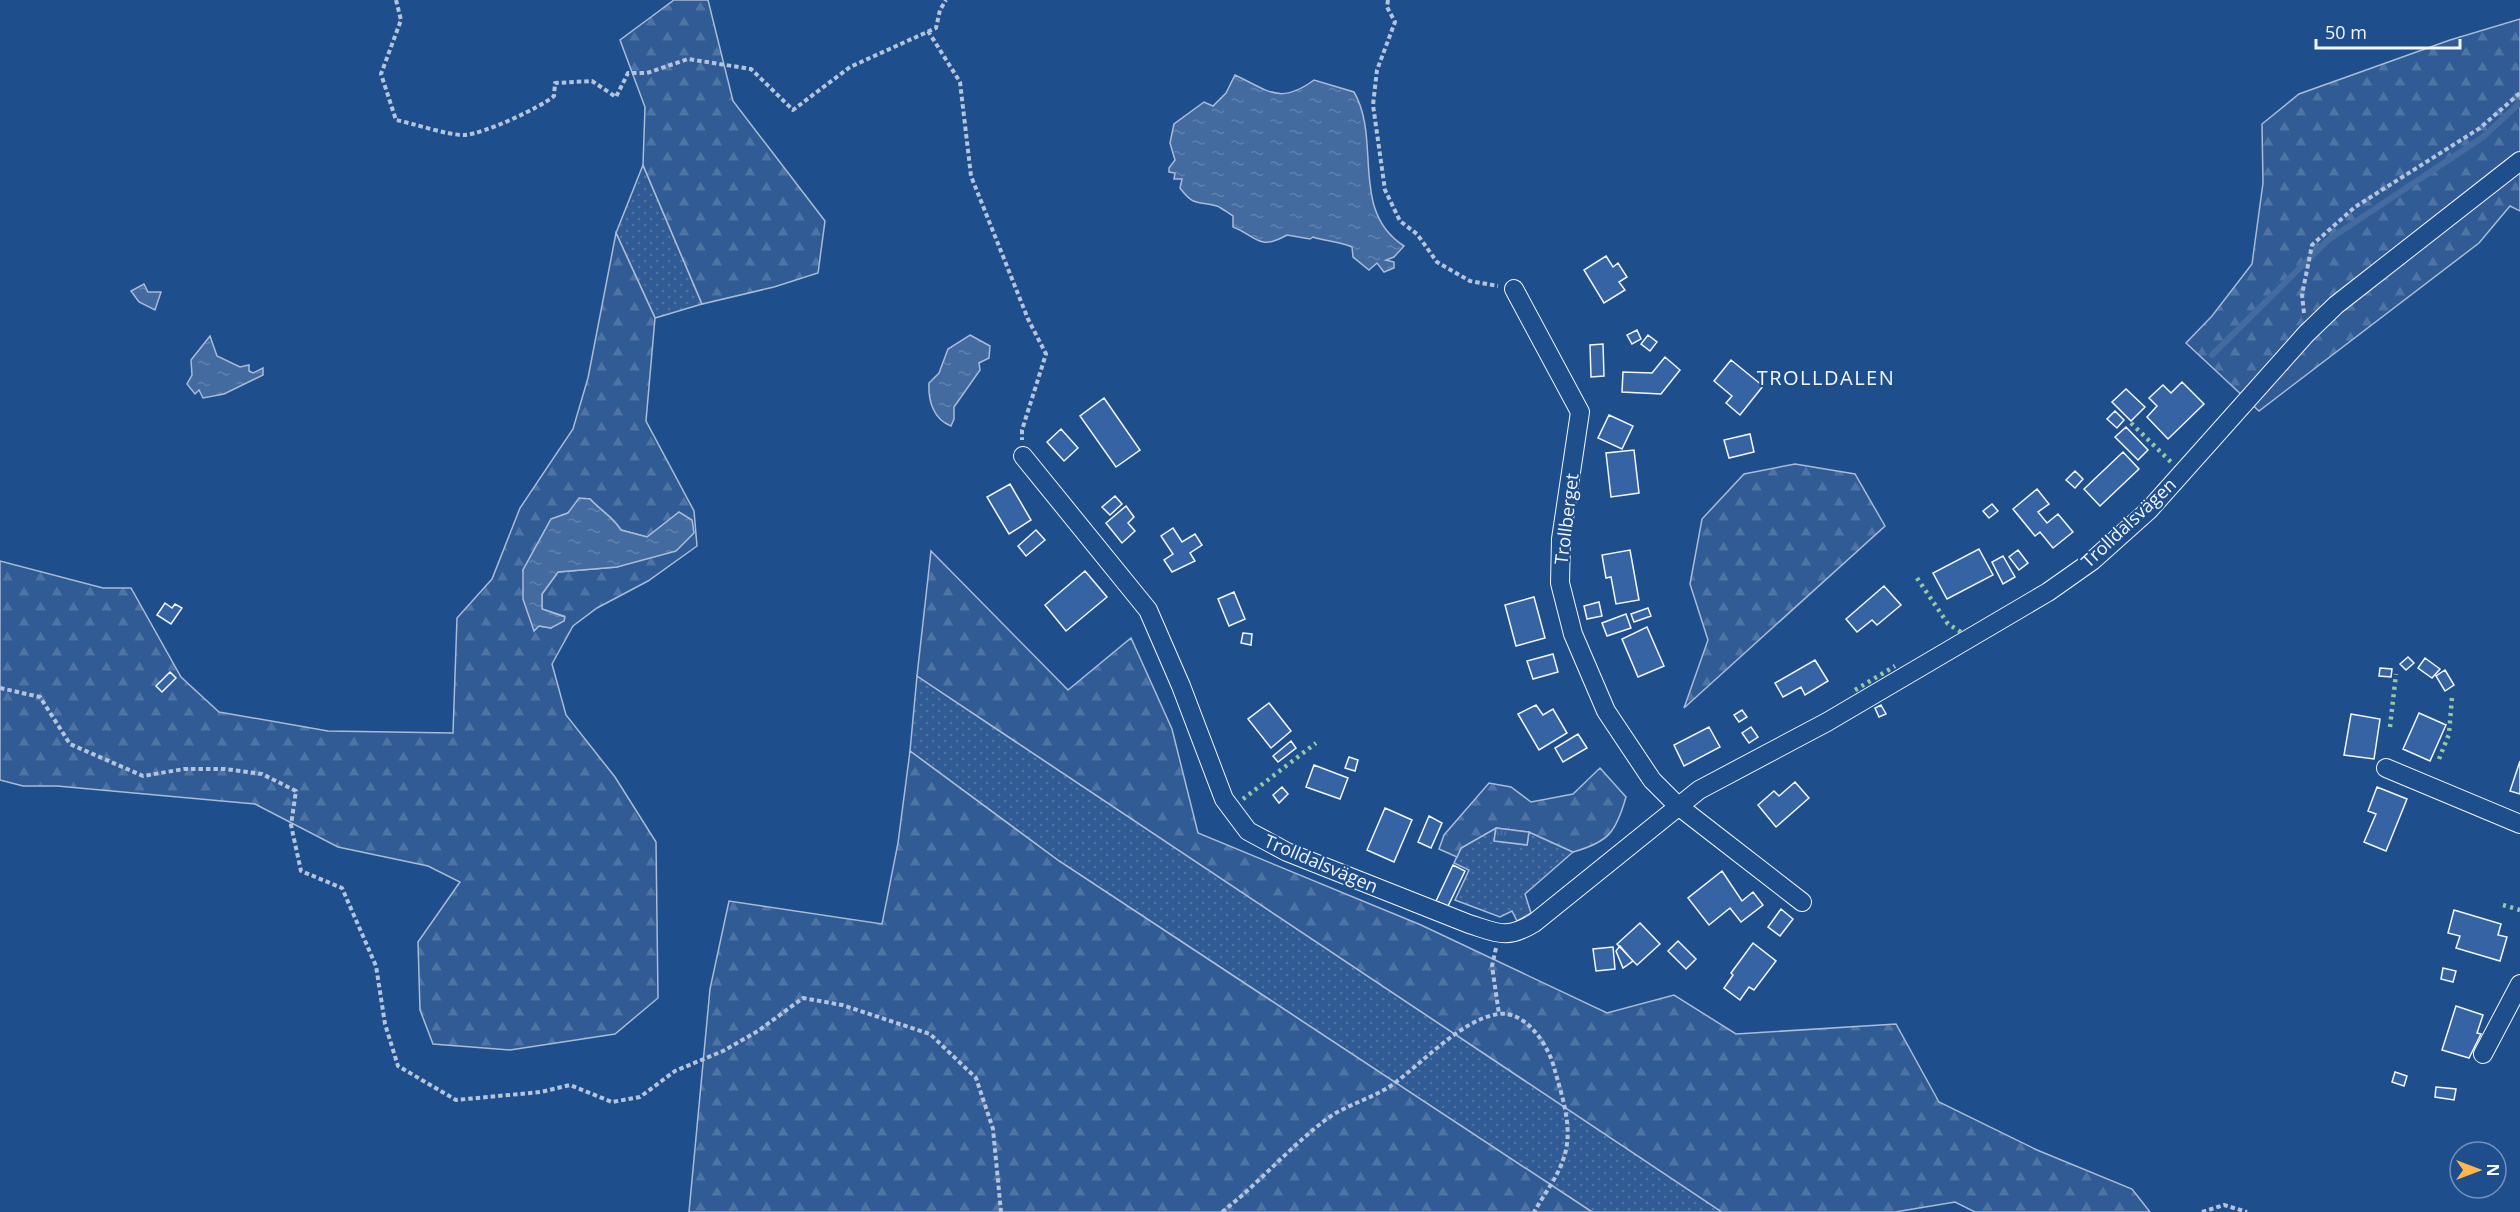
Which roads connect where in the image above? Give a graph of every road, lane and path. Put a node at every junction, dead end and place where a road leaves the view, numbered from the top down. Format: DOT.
graph roads {
  1 [pos="396,0"];
  2 [pos="946,0"];
  3 [pos="1388,0"];
  4 [pos="928,31"];
  5 [pos="2520,93"];
  6 [pos="2520,161"];
  7 [pos="1514,289"];
  8 [pos="2306,334"];
  9 [pos="1023,456"];
  10 [pos="0,688"];
  11 [pos="2386,768"];
  12 [pos="1677,805"];
  13 [pos="2520,824"];
  14 [pos="1802,902"];
  15 [pos="1499,933"];
  16 [pos="2520,984"];
  17 [pos="1498,1014"];
  18 [pos="2483,1054"];
  19 [pos="1001,1212"];
  20 [pos="1222,1212"];
  21 [pos="1534,1212"];
  22 [pos="2202,1212"];
  23 [pos="2247,1212"];
  1 -- 4 [label="path"];
  2 -- 4 [label="path"];
  3 -- 7 [label="path"];
  4 -- 9 [label="path"];
  5 -- 8 [label="path"];
  6 -- 8 [label="street, Trolldalsvägen"];
  7 -- 12 [label="street, Trollberget"];
  8 -- 12 [label="street, Trolldalsvägen"];
  9 -- 15 [label="street, Trolldalsvägen"];
  10 -- 19 [label="path"];
  11 -- 13 [label="street"];
  12 -- 14 [label="street"];
  12 -- 15 [label="street, Trolldalsvägen"];
  15 -- 17 [label="path"];
  16 -- 18 [label="street"];
  17 -- 20 [label="path"];
  17 -- 21 [label="path"];
  22 -- 23 [label="path"];
}
